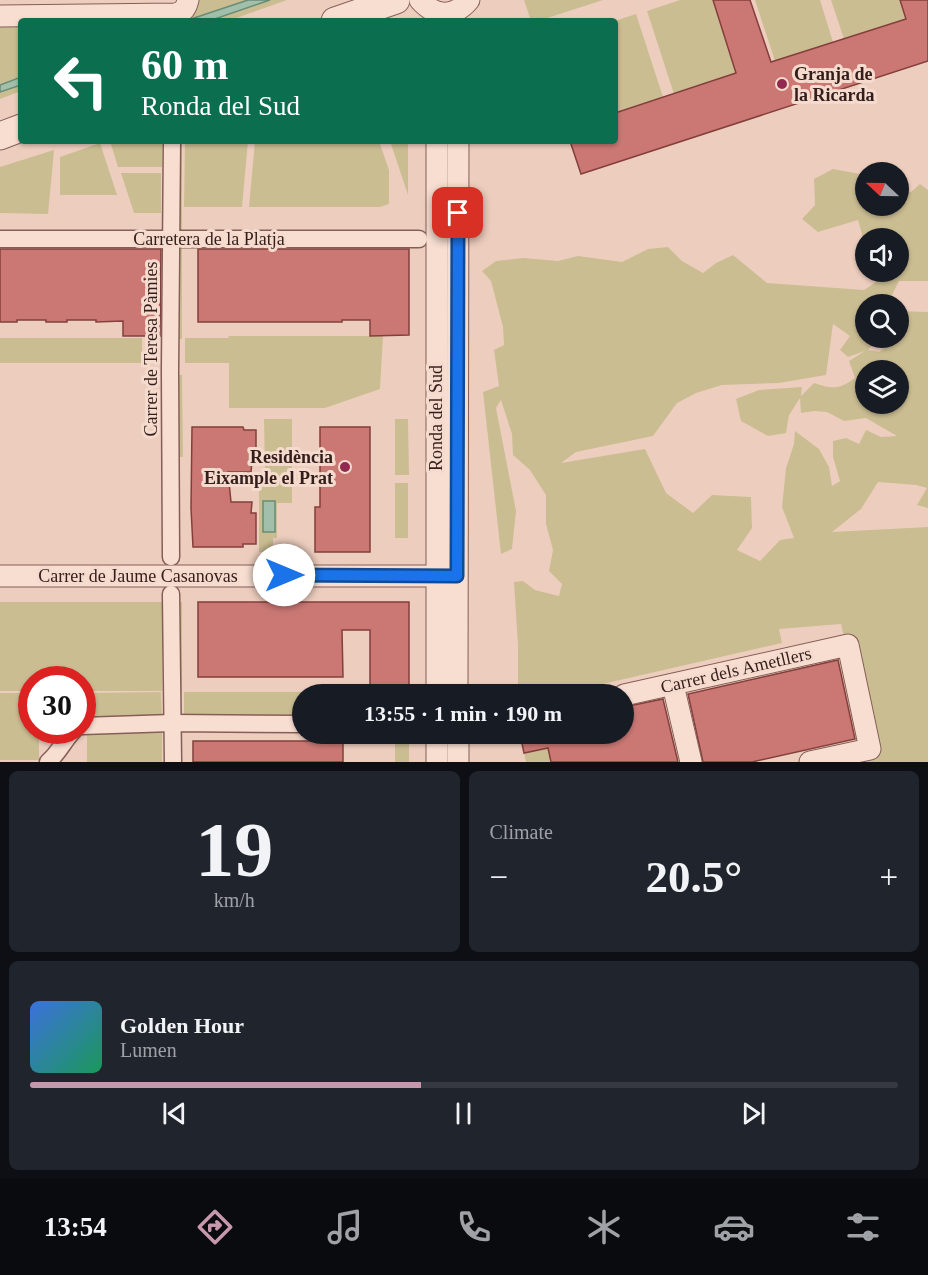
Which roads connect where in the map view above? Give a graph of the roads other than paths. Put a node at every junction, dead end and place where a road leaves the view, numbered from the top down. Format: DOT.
graph roads {
  1 [pos="396,0"];
  2 [pos="186,5"];
  3 [pos="69,8"];
  4 [pos="464,9"];
  5 [pos="430,11"];
  6 [pos="0,16"];
  7 [pos="344,18"];
  8 [pos="18,129"];
  9 [pos="0,136"];
  10 [pos="172,144"];
  11 [pos="437,144"];
  12 [pos="458,144"];
  13 [pos="0,239"];
  14 [pos="419,239"];
  15 [pos="171,240"];
  16 [pos="171,557"];
  17 [pos="0,576"];
  18 [pos="447,576"];
  19 [pos="171,594"];
  20 [pos="438,684"];
  21 [pos="457,684"];
  22 [pos="673,685"];
  23 [pos="634,693"];
  24 [pos="172,723"];
  25 [pos="292,724"];
  26 [pos="96,726"];
  27 [pos="63,744"];
  28 [pos="437,744"];
  29 [pos="458,744"];
  30 [pos="840,759"];
  31 [pos="48,762"];
  32 [pos="173,762"];
  33 [pos="438,762"];
  34 [pos="458,762"];
  35 [pos="691,762"];
  36 [pos="810,762"];
  1 -- 7 [label="street"];
  2 -- 3 [label="street"];
  3 -- 6 [label="street"];
  4 -- 5 [label="street"];
  8 -- 9 [label="street"];
  10 -- 15 [label="street, Carrer de Teresa Pàmies"];
  11 -- 18 [label="street, Ronda del Sud"];
  12 -- 18 [label="street, Ronda del Sud"];
  13 -- 15 [label="street, Carretera de la Platja"];
  14 -- 15 [label="street, Carretera de la Platja"];
  15 -- 16 [label="street, Carrer de Teresa Pàmies"];
  17 -- 18 [label="street, Carrer de Jaume Casanovas"];
  18 -- 20 [label="street, Ronda del Sud"];
  18 -- 21 [label="street, Ronda del Sud"];
  19 -- 24 [label="street"];
  22 -- 23 [label="street, Carrer dels Ametllers"];
  22 -- 30 [label="street, Carrer dels Ametllers"];
  22 -- 35 [label="street"];
  24 -- 25 [label="street"];
  24 -- 26 [label="street"];
  24 -- 32 [label="street"];
  27 -- 31 [label="street"];
  28 -- 33 [label="street"];
  29 -- 34 [label="street"];
  30 -- 36 [label="street"];
}
